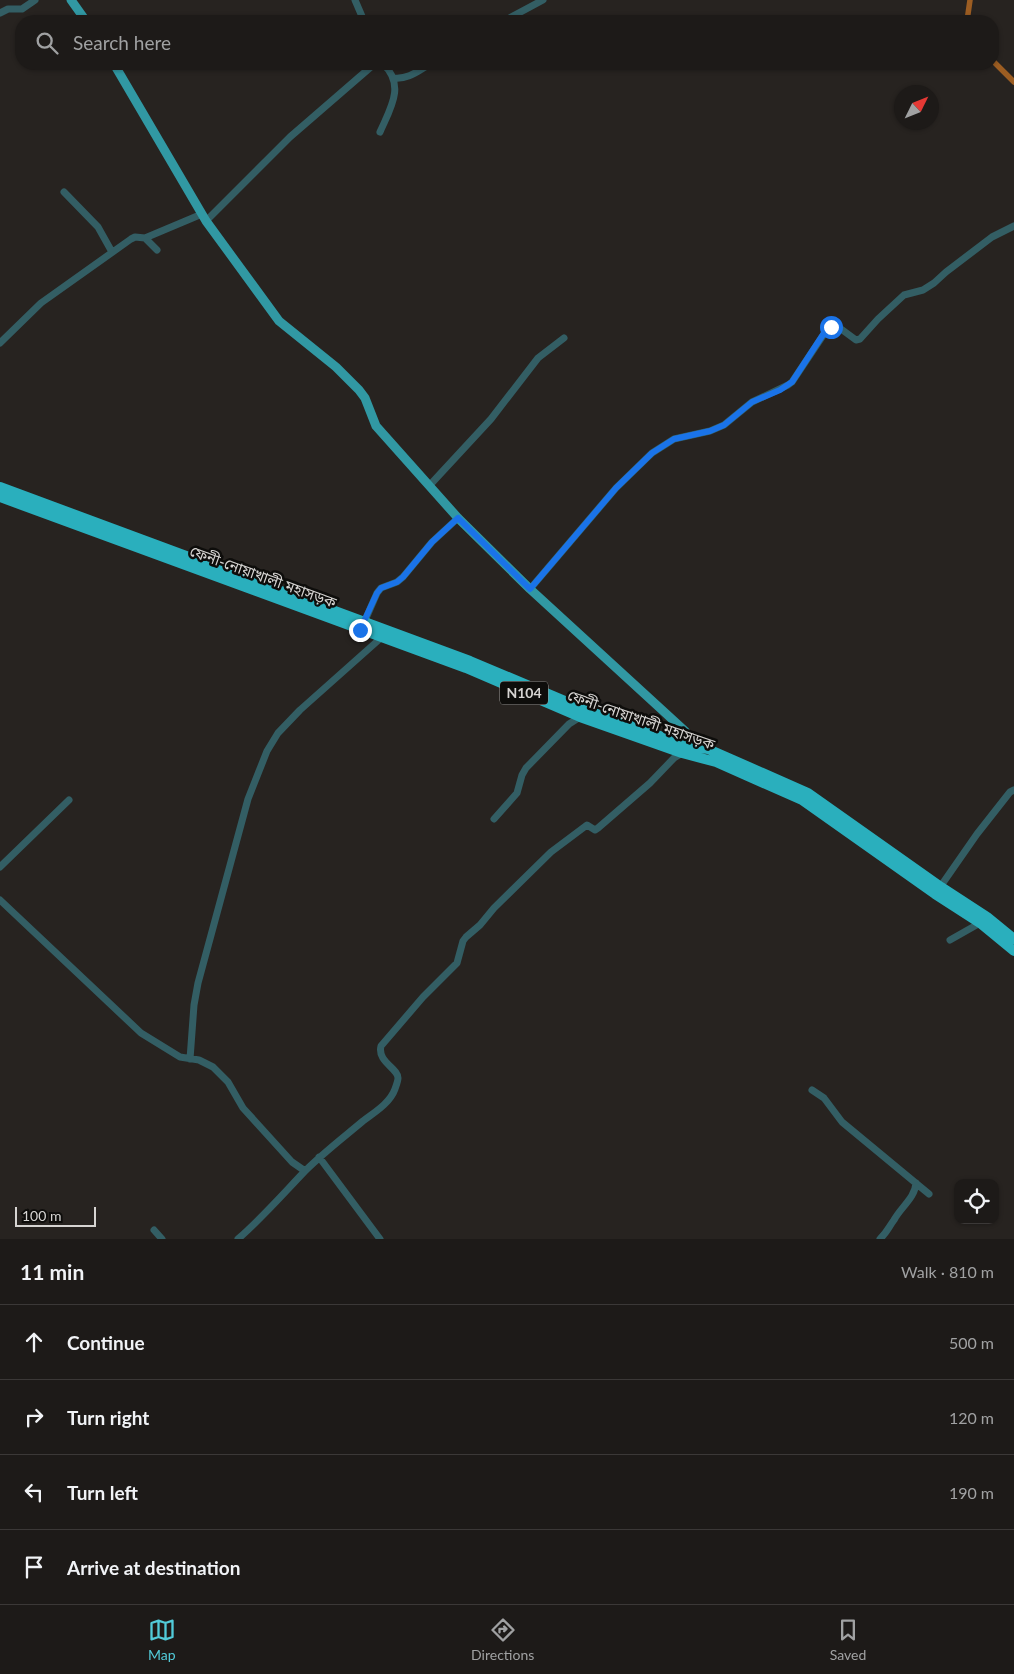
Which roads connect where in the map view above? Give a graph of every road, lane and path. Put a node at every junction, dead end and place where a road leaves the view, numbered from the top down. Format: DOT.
graph roads {
  1 [pos="35,0"];
  2 [pos="71,0"];
  3 [pos="354,0"];
  4 [pos="543,0"];
  5 [pos="0,13"];
  6 [pos="82,15"];
  7 [pos="361,15"];
  8 [pos="515,15"];
  9 [pos="118,70"];
  10 [pos="367,70"];
  11 [pos="388,70"];
  12 [pos="420,70"];
  13 [pos="394,78"];
  14 [pos="380,132"];
  15 [pos="64,192"];
  16 [pos="204,217"];
  17 [pos="1014,226"];
  18 [pos="145,238"];
  19 [pos="157,250"];
  20 [pos="112,252"];
  21 [pos="564,338"];
  22 [pos="0,343"];
  23 [pos="429,486"];
  24 [pos="0,487"];
  25 [pos="0,497"];
  26 [pos="458,518"];
  27 [pos="530,589"];
  28 [pos="363,626"];
  29 [pos="382,637"];
  30 [pos="580,717"];
  31 [pos="696,746"];
  32 [pos="682,753"];
  33 [pos="703,758"];
  34 [pos="1014,790"];
  35 [pos="69,800"];
  36 [pos="494,819"];
  37 [pos="0,867"];
  38 [pos="935,894"];
  39 [pos="0,900"];
  40 [pos="980,923"];
  41 [pos="1014,939"];
  42 [pos="950,940"];
  43 [pos="1014,951"];
  44 [pos="190,1058"];
  45 [pos="812,1090"];
  46 [pos="319,1157"];
  47 [pos="305,1171"];
  48 [pos="916,1183"];
  49 [pos="929,1194"];
  50 [pos="154,1230"];
  51 [pos="162,1239"];
  52 [pos="238,1239"];
  53 [pos="380,1239"];
  54 [pos="880,1239"];
  1 -- 5 [label="street"];
  2 -- 6 [label="main road"];
  3 -- 7 [label="street"];
  4 -- 8 [label="street"];
  9 -- 16 [label="main road"];
  10 -- 16 [label="street"];
  11 -- 13 [label="street"];
  12 -- 13 [label="street"];
  13 -- 14 [label="street"];
  15 -- 20 [label="street"];
  16 -- 18 [label="street"];
  16 -- 23 [label="main road"];
  17 -- 27 [label="street"];
  18 -- 19 [label="street"];
  18 -- 20 [label="street"];
  20 -- 22 [label="street"];
  21 -- 23 [label="street"];
  23 -- 26 [label="main road"];
  24 -- 28 [label="highway, ফেনী-নোয়াখালী মহাসড়ক / N104"];
  25 -- 28 [label="highway, ফেনী-নোয়াখালী মহাসড়ক / N104"];
  26 -- 27 [label="main road"];
  26 -- 28 [label="street"];
  27 -- 31 [label="main road"];
  28 -- 29 [label="highway, ফেনী-নোয়াখালী মহাসড়ক / N104"];
  28 -- 31 [label="highway, ফেনী-নোয়াখালী মহাসড়ক / N104"];
  29 -- 30 [label="highway, ফেনী-নোয়াখালী মহাসড়ক / N104"];
  29 -- 44 [label="street"];
  30 -- 32 [label="highway, ফেনী-নোয়াখালী মহাসড়ক / N104"];
  30 -- 36 [label="street"];
  31 -- 33 [label="main road"];
  31 -- 41 [label="highway, ফেনী-নোয়াখালী মহাসড়ক / N104"];
  32 -- 33 [label="highway, ফেনী-নোয়াখালী মহাসড়ক / N104"];
  32 -- 46 [label="street"];
  33 -- 38 [label="highway, ফেনী-নোয়াখালী মহাসড়ক / N104"];
  34 -- 38 [label="street"];
  35 -- 37 [label="street"];
  38 -- 40 [label="highway, ফেনী-নোয়াখালী মহাসড়ক / N104"];
  39 -- 44 [label="street"];
  40 -- 42 [label="street"];
  40 -- 43 [label="highway, ফেনী-নোয়াখালী মহাসড়ক / N104"];
  44 -- 47 [label="street"];
  45 -- 48 [label="street"];
  46 -- 47 [label="street"];
  46 -- 53 [label="street"];
  47 -- 52 [label="street"];
  48 -- 49 [label="street"];
  48 -- 54 [label="street"];
  50 -- 51 [label="street"];
}
